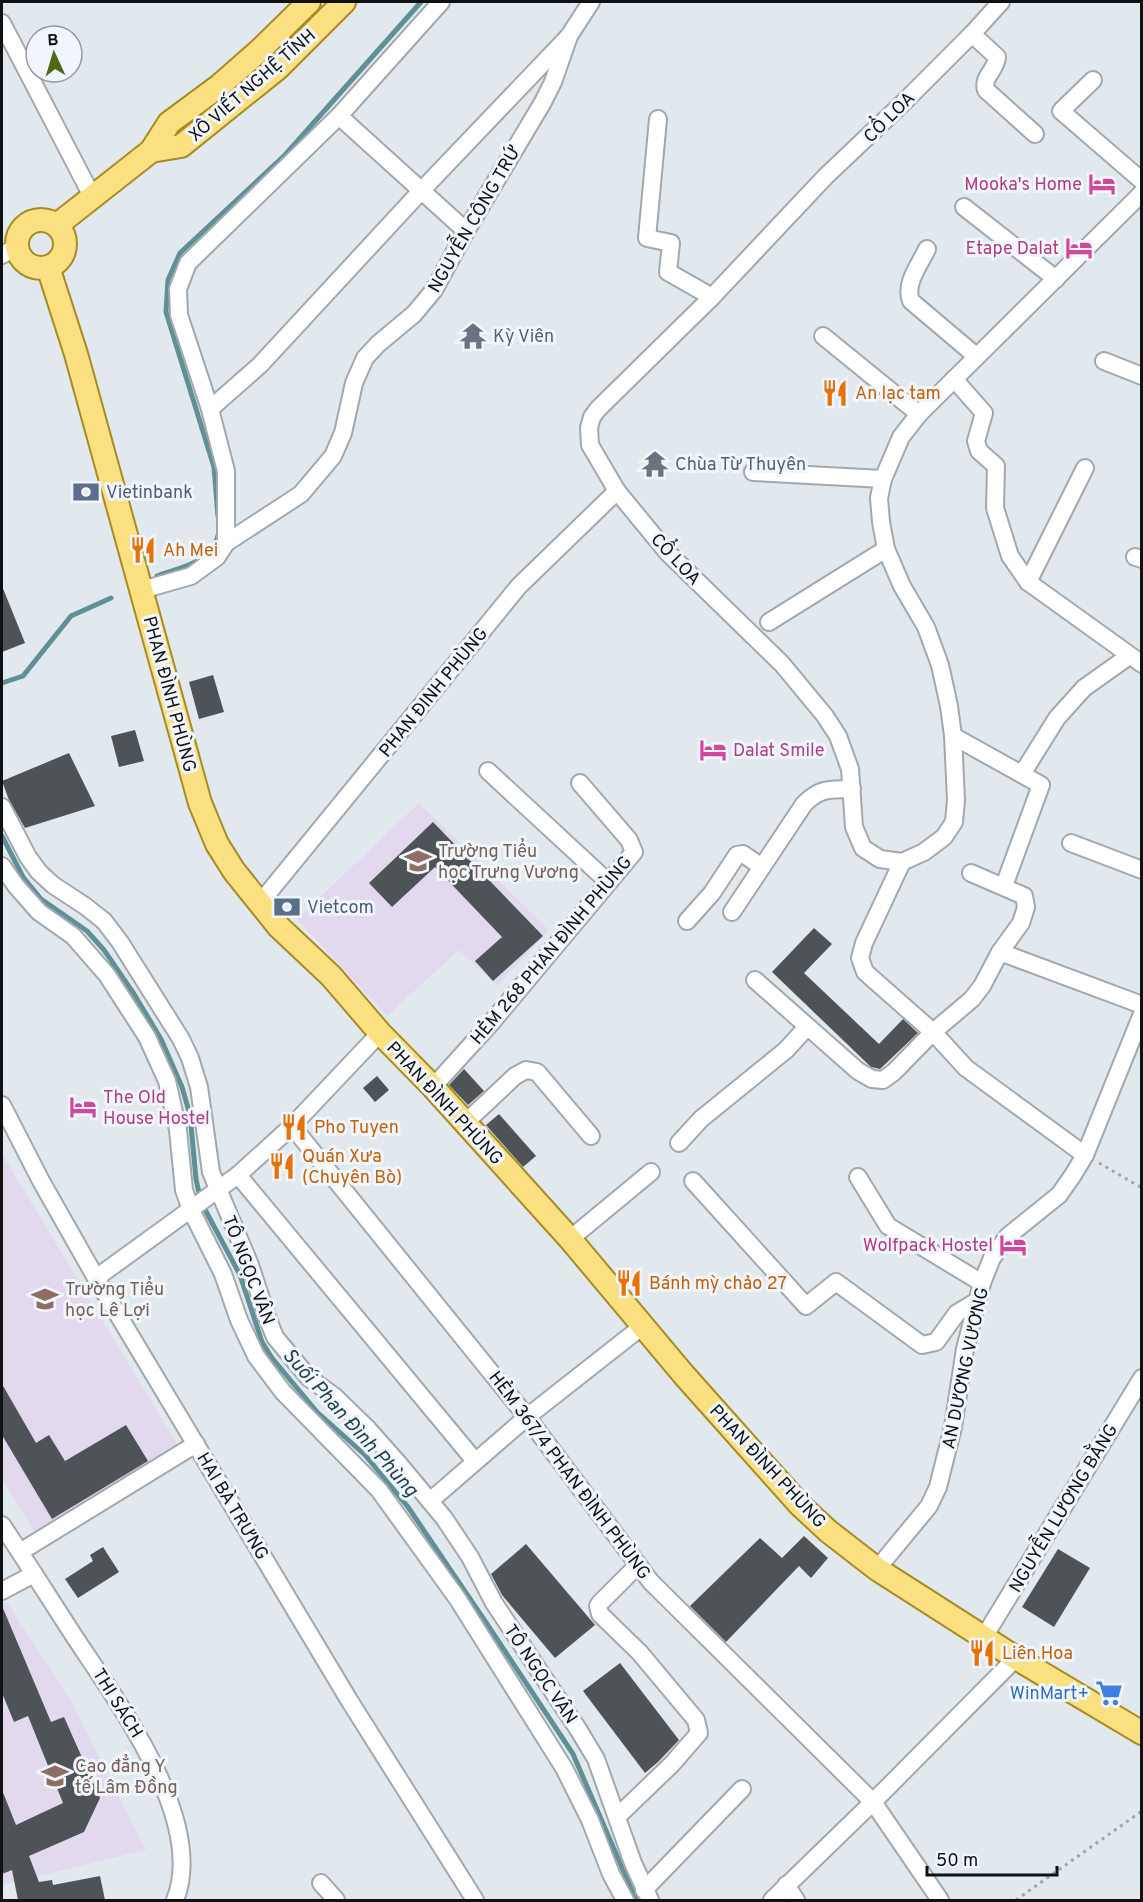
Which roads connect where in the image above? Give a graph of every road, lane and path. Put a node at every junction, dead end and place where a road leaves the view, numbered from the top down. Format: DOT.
graph roads {
  1 [pos="309,2"];
  2 [pos="344,2"];
  3 [pos="441,2"];
  4 [pos="591,2"];
  5 [pos="1001,2"];
  6 [pos="2,23"];
  7 [pos="972,34"];
  8 [pos="569,36"];
  9 [pos="1093,80"];
  10 [pos="339,116"];
  11 [pos="658,118"];
  12 [pos="1035,134"];
  13 [pos="151,151"];
  14 [pos="421,191"];
  15 [pos="1141,191"];
  16 [pos="93,198"];
  17 [pos="964,207"];
  18 [pos="57,225"];
  19 [pos="466,231"];
  20 [pos="927,249"];
  21 [pos="6,250"];
  22 [pos="48,267"];
  23 [pos="1056,279"];
  24 [pos="712,297"];
  25 [pos="823,336"];
  26 [pos="976,356"];
  27 [pos="1104,361"];
  28 [pos="1142,376"];
  29 [pos="954,380"];
  30 [pos="210,410"];
  31 [pos="919,414"];
  32 [pos="1085,468"];
  33 [pos="753,472"];
  34 [pos="883,479"];
  35 [pos="617,491"];
  36 [pos="226,543"];
  37 [pos="886,549"];
  38 [pos="1028,582"];
  39 [pos="142,590"];
  40 [pos="769,622"];
  41 [pos="1135,660"];
  42 [pos="953,736"];
  43 [pos="488,771"];
  44 [pos="1022,774"];
  45 [pos="580,783"];
  46 [pos="852,789"];
  47 [pos="2,807"];
  48 [pos="1071,843"];
  49 [pos="902,862"];
  50 [pos="2,866"];
  51 [pos="762,867"];
  52 [pos="1142,870"];
  53 [pos="971,873"];
  54 [pos="608,882"];
  55 [pos="1004,886"];
  56 [pos="260,903"];
  57 [pos="732,912"];
  58 [pos="687,921"];
  59 [pos="1000,952"];
  60 [pos="754,980"];
  61 [pos="1142,1005"];
  62 [pos="1142,1014"];
  63 [pos="807,1027"];
  64 [pos="933,1032"];
  65 [pos="380,1033"];
  66 [pos="433,1087"];
  67 [pos="2,1105"];
  68 [pos="465,1123"];
  69 [pos="292,1125"];
  70 [pos="591,1136"];
  71 [pos="679,1143"];
  72 [pos="1085,1155"];
  73 [pos="651,1172"];
  74 [pos="238,1175"];
  75 [pos="858,1177"];
  76 [pos="693,1181"];
  77 [pos="1142,1188"];
  78 [pos="216,1192"];
  79 [pos="191,1210"];
  80 [pos="570,1239"];
  81 [pos="96,1278"];
  82 [pos="982,1283"];
  83 [pos="977,1301"];
  84 [pos="644,1325"];
  85 [pos="1142,1378"];
  86 [pos="528,1417"];
  87 [pos="195,1444"];
  88 [pos="475,1461"];
  89 [pos="430,1501"];
  90 [pos="2,1525"];
  91 [pos="20,1552"];
  92 [pos="638,1565"];
  93 [pos="877,1569"];
  94 [pos="34,1574"];
  95 [pos="2,1591"];
  96 [pos="984,1637"];
  97 [pos="1016,1658"];
  98 [pos="1142,1733"];
  99 [pos="742,1789"];
  100 [pos="873,1802"];
  101 [pos="1142,1811"];
  102 [pos="618,1816"];
  103 [pos="321,1883"];
  104 [pos="786,1885"];
  105 [pos="647,1895"];
  106 [pos="175,1900"];
  107 [pos="336,1900"];
  108 [pos="475,1900"];
  109 [pos="625,1900"];
  110 [pos="772,1900"];
  111 [pos="796,1900"];
  112 [pos="940,1900"];
  113 [pos="1016,1900"];
  1 -- 13 [label="main road, XÔ VIẾT NGHỆ TĨNH"];
  2 -- 13 [label="main road, XÔ VIẾT NGHỆ TĨNH"];
  3 -- 10 [label="street"];
  4 -- 8 [label="street, NGUYỄN CÔNG TRỨ"];
  5 -- 7 [label="street, CỔ LOA"];
  6 -- 16 [label="street"];
  7 -- 12 [label="street"];
  7 -- 24 [label="street, CỔ LOA"];
  8 -- 14 [label="street, NGUYỄN CÔNG TRỨ"];
  8 -- 19 [label="street, NGUYỄN CÔNG TRỨ"];
  9 -- 15 [label="street"];
  10 -- 14 [label="street"];
  10 -- 30 [label="street"];
  11 -- 24 [label="street"];
  13 -- 16 [label="main road, XÔ VIẾT NGHỆ TĨNH"];
  14 -- 19 [label="street"];
  14 -- 30 [label="street, NGUYỄN CÔNG TRỨ"];
  15 -- 23 [label="street"];
  16 -- 18 [label="main road, XÔ VIẾT NGHỆ TĨNH"];
  17 -- 23 [label="street"];
  18 -- 21 [label="main road"];
  18 -- 22 [label="main road"];
  19 -- 36 [label="street, NGUYỄN CÔNG TRỨ"];
  20 -- 26 [label="street"];
  21 -- 22 [label="main road"];
  22 -- 39 [label="main road, PHAN ĐÌNH PHÙNG"];
  23 -- 26 [label="street"];
  24 -- 35 [label="street, CỔ LOA"];
  25 -- 31 [label="street"];
  26 -- 29 [label="street"];
  27 -- 28 [label="street"];
  29 -- 31 [label="street"];
  29 -- 38 [label="street"];
  30 -- 36 [label="street"];
  31 -- 34 [label="street"];
  32 -- 38 [label="street"];
  33 -- 34 [label="street"];
  34 -- 37 [label="street"];
  35 -- 46 [label="street, CỔ LOA"];
  35 -- 56 [label="street, PHAN ĐINH PHÙNG"];
  36 -- 39 [label="street, NGUYỄN CÔNG TRỨ"];
  37 -- 40 [label="street"];
  37 -- 42 [label="street"];
  38 -- 41 [label="street"];
  39 -- 56 [label="main road, PHAN ĐÌNH PHÙNG"];
  41 -- 44 [label="street"];
  42 -- 44 [label="street"];
  42 -- 49 [label="street"];
  43 -- 54 [label="street"];
  44 -- 55 [label="street"];
  45 -- 54 [label="street, HẺM 268 PHAN ĐÌNH PHÙNG"];
  46 -- 49 [label="street, CỔ LOA"];
  46 -- 51 [label="street"];
  47 -- 78 [label="street, TÔ NGỌC VÂN"];
  48 -- 52 [label="street"];
  49 -- 64 [label="street"];
  50 -- 79 [label="street, TÔ NGỌC VÂN"];
  51 -- 57 [label="street"];
  51 -- 58 [label="street"];
  53 -- 55 [label="street"];
  54 -- 66 [label="street, HẺM 268 PHAN ĐÌNH PHÙNG"];
  55 -- 59 [label="street"];
  56 -- 65 [label="main road, PHAN ĐÌNH PHÙNG"];
  59 -- 61 [label="street"];
  59 -- 64 [label="street"];
  60 -- 63 [label="street"];
  62 -- 72 [label="street, AN DƯƠNG VƯƠNG"];
  63 -- 64 [label="street"];
  63 -- 71 [label="street"];
  64 -- 72 [label="street"];
  65 -- 66 [label="main road, PHAN ĐÌNH PHÙNG"];
  65 -- 69 [label="street"];
  66 -- 68 [label="main road, PHAN ĐÌNH PHÙNG"];
  67 -- 81 [label="street, HAI BÀ TRƯNG"];
  68 -- 70 [label="street"];
  68 -- 80 [label="main road, PHAN ĐÌNH PHÙNG"];
  69 -- 74 [label="street"];
  69 -- 86 [label="street, HẺM 367/4 PHAN ĐÌNH PHÙNG"];
  72 -- 77 [label="path"];
  72 -- 82 [label="street, AN DƯƠNG VƯƠNG"];
  73 -- 80 [label="street"];
  74 -- 78 [label="street"];
  74 -- 88 [label="street"];
  75 -- 82 [label="street"];
  76 -- 83 [label="street"];
  78 -- 79 [label="street"];
  78 -- 89 [label="street, TÔ NGỌC VÂN"];
  79 -- 81 [label="street"];
  79 -- 109 [label="street, TÔ NGỌC VÂN"];
  80 -- 84 [label="main road, PHAN ĐÌNH PHÙNG"];
  81 -- 87 [label="street, HAI BÀ TRƯNG"];
  82 -- 83 [label="street, AN DƯƠNG VƯƠNG"];
  83 -- 93 [label="street, AN DƯƠNG VƯƠNG"];
  84 -- 86 [label="street"];
  84 -- 93 [label="main road, PHAN ĐÌNH PHÙNG"];
  85 -- 96 [label="street, NGUYỄN LƯƠNG BẰNG"];
  86 -- 88 [label="street"];
  86 -- 92 [label="street, HẺM 367/4 PHAN ĐÌNH PHÙNG"];
  87 -- 91 [label="street"];
  87 -- 108 [label="street, HAI BÀ TRƯNG"];
  88 -- 89 [label="street"];
  89 -- 102 [label="street, TÔ NGỌC VÂN"];
  90 -- 91 [label="street, THI SÁCH"];
  91 -- 94 [label="street, THI SÁCH"];
  92 -- 100 [label="street, HẺM 367/4 PHAN ĐÌNH PHÙNG"];
  92 -- 102 [label="street"];
  93 -- 96 [label="main road, PHAN ĐÌNH PHÙNG"];
  94 -- 95 [label="street"];
  94 -- 106 [label="street, THI SÁCH"];
  96 -- 97 [label="main road, PHAN ĐÌNH PHÙNG"];
  97 -- 98 [label="main road, PHAN ĐÌNH PHÙNG"];
  97 -- 100 [label="street"];
  99 -- 105 [label="street"];
  100 -- 104 [label="street"];
  100 -- 112 [label="street"];
  101 -- 113 [label="path"];
  102 -- 105 [label="street, TÔ NGỌC VÂN"];
  103 -- 107 [label="street"];
  104 -- 110 [label="street"];
  104 -- 111 [label="street"];
}
